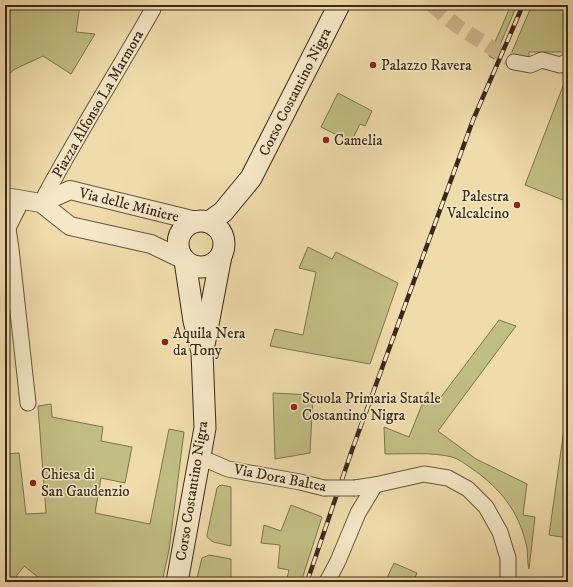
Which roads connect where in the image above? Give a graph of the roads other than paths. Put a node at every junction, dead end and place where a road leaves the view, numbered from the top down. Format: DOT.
graph roads {
  1 [pos="154,5"];
  2 [pos="339,5"];
  3 [pos="568,61"];
  4 [pos="514,62"];
  5 [pos="252,178"];
  6 [pos="14,198"];
  7 [pos="41,203"];
  8 [pos="202,221"];
  9 [pos="6,229"];
  10 [pos="222,247"];
  11 [pos="184,260"];
  12 [pos="202,352"];
  13 [pos="28,403"];
  14 [pos="200,457"];
  15 [pos="375,485"];
  16 [pos="177,582"];
  17 [pos="327,582"];
  18 [pos="508,582"];
  1 -- 7 [label="street, Piazza Alfonso La Marmora"];
  2 -- 5 [label="main road, Corso Costantino Nigra"];
  3 -- 4 [label="street"];
  5 -- 8 [label="main road, Corso Costantino Nigra"];
  5 -- 10 [label="main road, Corso Costantino Nigra"];
  6 -- 7 [label="street"];
  6 -- 9 [label="street"];
  7 -- 8 [label="street, Via delle Miniere"];
  7 -- 11 [label="street"];
  8 -- 10 [label="main road"];
  8 -- 11 [label="main road"];
  9 -- 13 [label="street"];
  10 -- 11 [label="main road"];
  10 -- 12 [label="main road, Corso Costantino Nigra"];
  11 -- 12 [label="main road, Corso Costantino Nigra"];
  12 -- 14 [label="main road, Corso Costantino Nigra"];
  14 -- 15 [label="street, Via Dora Baltea, bridge"];
  14 -- 16 [label="main road, Corso Costantino Nigra"];
  15 -- 17 [label="street"];
  15 -- 18 [label="street, Via Dora Baltea"];
}
